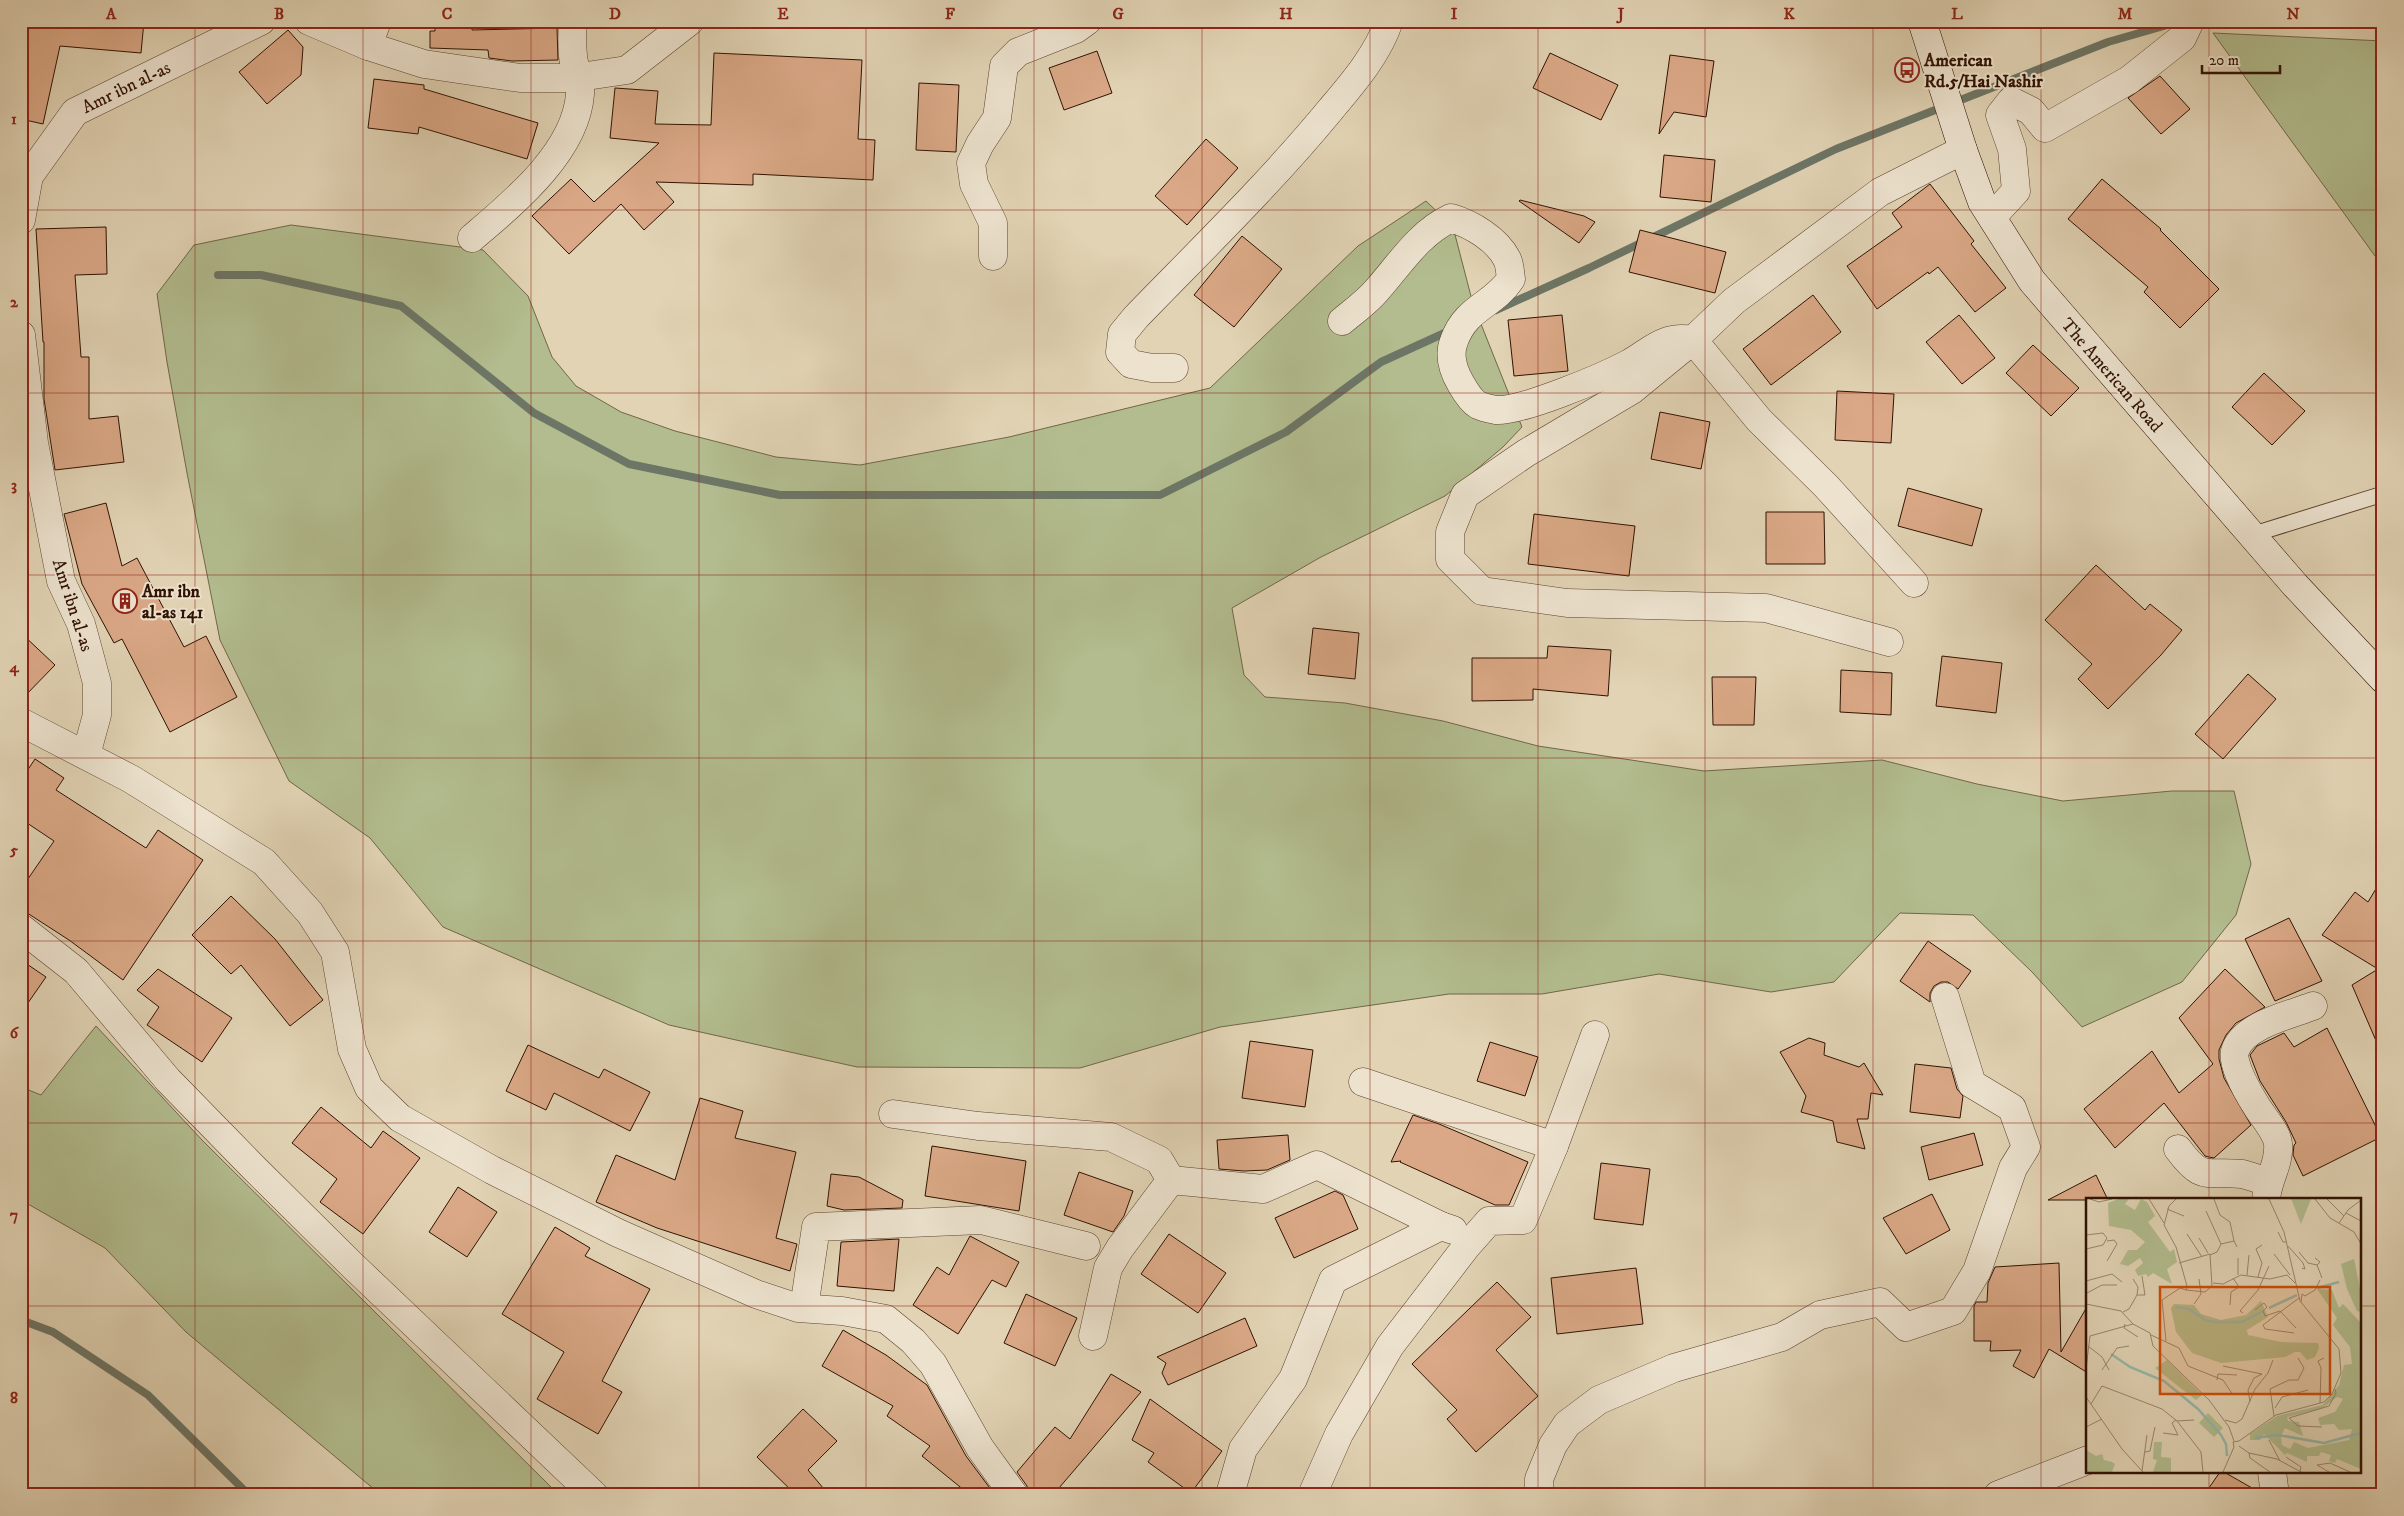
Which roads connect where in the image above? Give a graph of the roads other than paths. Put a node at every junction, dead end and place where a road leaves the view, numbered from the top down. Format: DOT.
graph roads {
  1 [pos="261,21"];
  2 [pos="309,21"];
  3 [pos="377,21"];
  4 [pos="573,21"];
  5 [pos="690,21"];
  6 [pos="1087,21"];
  7 [pos="1389,21"];
  8 [pos="1922,21"];
  9 [pos="2190,21"];
  10 [pos="368,46"];
  11 [pos="577,78"];
  12 [pos="1963,150"];
  13 [pos="1992,217"];
  14 [pos="21,220"];
  15 [pos="472,238"];
  16 [pos="993,256"];
  17 [pos="1342,321"];
  18 [pos="21,335"];
  19 [pos="1693,340"];
  20 [pos="1174,368"];
  21 [pos="2383,494"];
  22 [pos="2251,535"];
  23 [pos="1914,583"];
  24 [pos="1889,642"];
  25 [pos="2383,680"];
  26 [pos="21,722"];
  27 [pos="86,755"];
  28 [pos="21,928"];
  29 [pos="1944,997"];
  30 [pos="2313,1006"];
  31 [pos="1595,1035"];
  32 [pos="1363,1082"];
  33 [pos="893,1114"];
  34 [pos="1554,1146"];
  35 [pos="2178,1149"];
  36 [pos="1171,1180"];
  37 [pos="2267,1191"];
  38 [pos="1441,1226"];
  39 [pos="1474,1239"];
  40 [pos="1086,1246"];
  41 [pos="804,1308"];
  42 [pos="1093,1336"];
  43 [pos="2086,1461"];
  44 [pos="2272,1474"];
  45 [pos="594,1495"];
  46 [pos="1014,1495"];
  47 [pos="1232,1495"];
  48 [pos="1312,1495"];
  49 [pos="1539,1495"];
  50 [pos="1998,1495"];
  51 [pos="2275,1495"];
  1 -- 14 [label="street, Amr ibn al-as"];
  2 -- 10 [label="street"];
  3 -- 10 [label="street"];
  4 -- 11 [label="street"];
  5 -- 11 [label="street"];
  6 -- 16 [label="street"];
  7 -- 20 [label="street"];
  8 -- 12 [label="street, The American Road"];
  9 -- 13 [label="street"];
  10 -- 11 [label="street"];
  11 -- 15 [label="street"];
  12 -- 13 [label="street, The American Road"];
  12 -- 19 [label="street"];
  13 -- 22 [label="street, The American Road"];
  17 -- 19 [label="street"];
  18 -- 27 [label="street, Amr ibn al-as"];
  19 -- 23 [label="street"];
  19 -- 24 [label="street"];
  21 -- 22 [label="lane"];
  22 -- 25 [label="street, The American Road"];
  26 -- 27 [label="street"];
  27 -- 41 [label="street"];
  28 -- 45 [label="street"];
  29 -- 49 [label="street"];
  30 -- 37 [label="street"];
  31 -- 34 [label="street"];
  32 -- 34 [label="street"];
  33 -- 36 [label="street"];
  34 -- 39 [label="street"];
  35 -- 37 [label="street"];
  36 -- 38 [label="street"];
  36 -- 42 [label="street"];
  38 -- 39 [label="street"];
  38 -- 47 [label="street"];
  39 -- 48 [label="street"];
  40 -- 41 [label="street"];
  41 -- 46 [label="street"];
  43 -- 50 [label="street"];
  44 -- 51 [label="street"];
}
